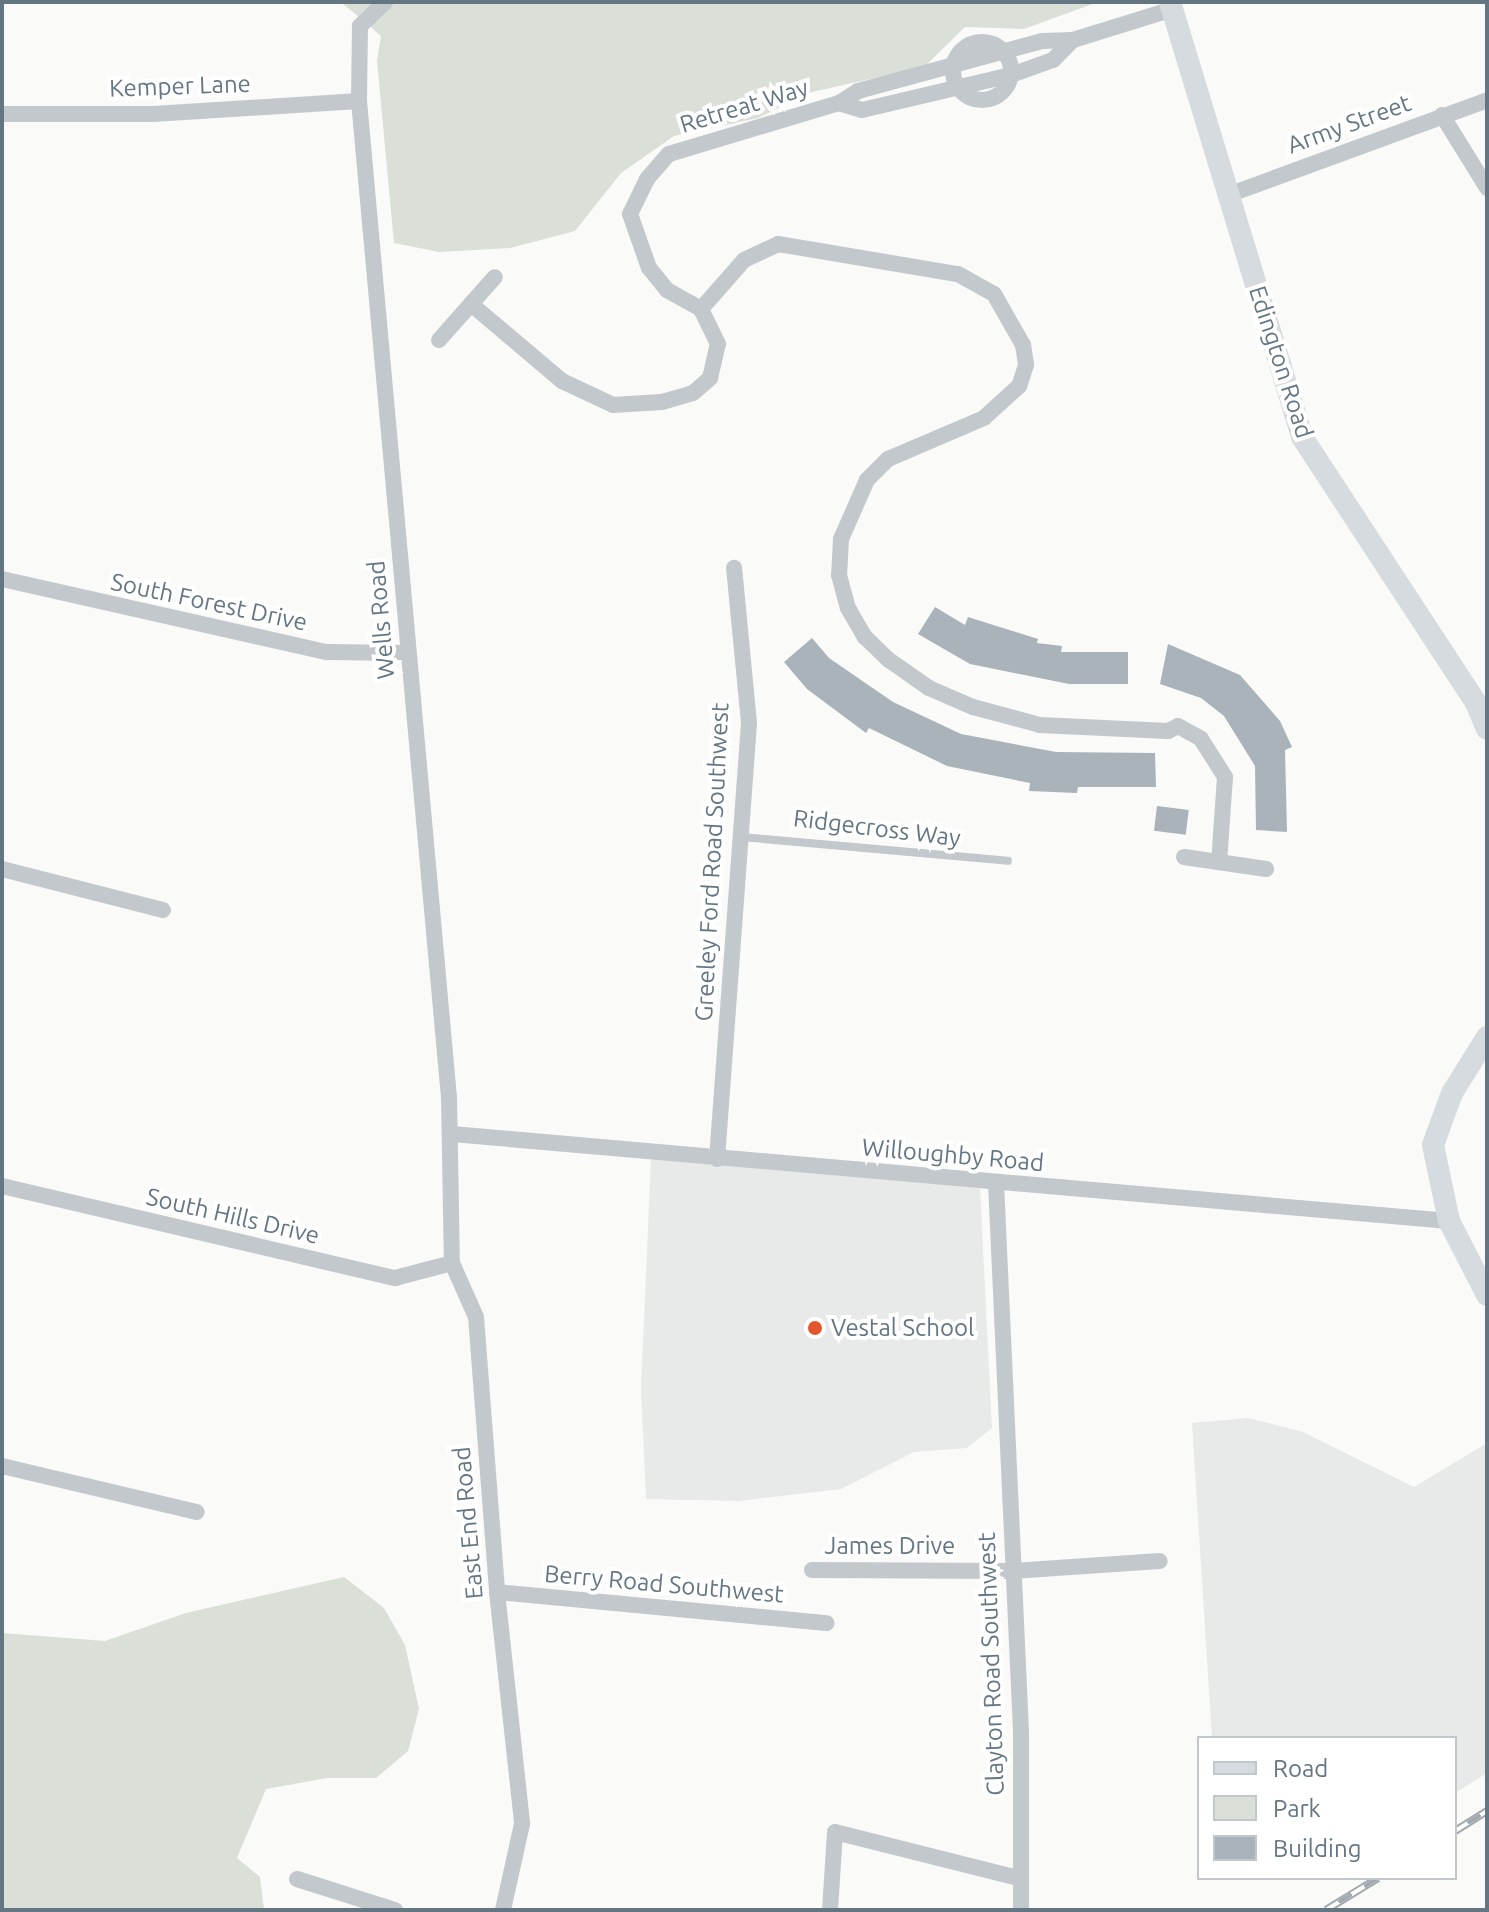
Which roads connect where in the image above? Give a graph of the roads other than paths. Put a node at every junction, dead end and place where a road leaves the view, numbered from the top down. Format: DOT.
graph roads {
  1 [pos="385,2"];
  2 [pos="1172,6"];
  3 [pos="1073,40"];
  4 [pos="1005,53"];
  5 [pos="953,67"];
  6 [pos="1011,75"];
  7 [pos="958,88"];
  8 [pos="1487,100"];
  9 [pos="359,101"];
  10 [pos="839,103"];
  11 [pos="2,114"];
  12 [pos="1442,115"];
  13 [pos="1487,188"];
  14 [pos="1228,195"];
  15 [pos="495,277"];
  16 [pos="471,304"];
  17 [pos="701,309"];
  18 [pos="439,340"];
  19 [pos="734,568"];
  20 [pos="2,579"];
  21 [pos="408,653"];
  22 [pos="1487,729"];
  23 [pos="741,837"];
  24 [pos="1184,857"];
  25 [pos="1008,861"];
  26 [pos="1219,862"];
  27 [pos="2,869"];
  28 [pos="1266,869"];
  29 [pos="163,910"];
  30 [pos="1487,1037"];
  31 [pos="452,1134"];
  32 [pos="717,1159"];
  33 [pos="996,1183"];
  34 [pos="2,1186"];
  35 [pos="1449,1221"];
  36 [pos="452,1263"];
  37 [pos="1487,1295"];
  38 [pos="2,1466"];
  39 [pos="197,1512"];
  40 [pos="1160,1561"];
  41 [pos="812,1570"];
  42 [pos="1013,1571"];
  43 [pos="497,1592"];
  44 [pos="827,1623"];
  45 [pos="1018,1878"];
  46 [pos="297,1879"];
  47 [pos="395,1910"];
  48 [pos="503,1910"];
  49 [pos="830,1910"];
  50 [pos="1021,1910"];
  1 -- 9 [label="street, Wells Road"];
  2 -- 3 [label="street, Retreat Way"];
  2 -- 14 [label="street, Edington Road"];
  3 -- 4 [label="street, Retreat Way"];
  3 -- 6 [label="street, Retreat Way"];
  4 -- 5 [label="street"];
  4 -- 6 [label="street"];
  5 -- 7 [label="street"];
  5 -- 10 [label="street, Retreat Way"];
  6 -- 7 [label="street, Retreat Way"];
  7 -- 10 [label="street, Retreat Way"];
  8 -- 12 [label="street, Army Street"];
  9 -- 11 [label="street, Kemper Lane"];
  9 -- 21 [label="street, Wells Road"];
  10 -- 17 [label="street, Retreat Way"];
  12 -- 13 [label="street"];
  12 -- 14 [label="street, Army Street"];
  14 -- 22 [label="street, Edington Road"];
  15 -- 16 [label="street"];
  16 -- 17 [label="street"];
  16 -- 18 [label="street"];
  17 -- 26 [label="street"];
  19 -- 23 [label="street, Greeley Ford Road Southwest"];
  20 -- 21 [label="street, South Forest Drive"];
  21 -- 31 [label="street, Wells Road"];
  23 -- 25 [label="lane, Ridgecross Way"];
  23 -- 32 [label="street, Greeley Ford Road Southwest"];
  24 -- 26 [label="street"];
  26 -- 28 [label="street"];
  27 -- 29 [label="street"];
  30 -- 35 [label="street"];
  31 -- 32 [label="street, Willoughby Road"];
  31 -- 36 [label="street, East End Road"];
  32 -- 33 [label="street, Willoughby Road"];
  33 -- 35 [label="street, Willoughby Road"];
  33 -- 42 [label="street, Clayton Road Southwest"];
  34 -- 36 [label="street, South Hills Drive"];
  35 -- 37 [label="street"];
  36 -- 43 [label="street, East End Road"];
  38 -- 39 [label="street"];
  40 -- 42 [label="street, James Drive"];
  41 -- 42 [label="street, James Drive"];
  42 -- 45 [label="street, Clayton Road Southwest"];
  43 -- 44 [label="street, Berry Road Southwest"];
  43 -- 48 [label="street, East End Road"];
  45 -- 49 [label="street"];
  45 -- 50 [label="street, Clayton Road Southwest"];
  46 -- 47 [label="street"];
}
